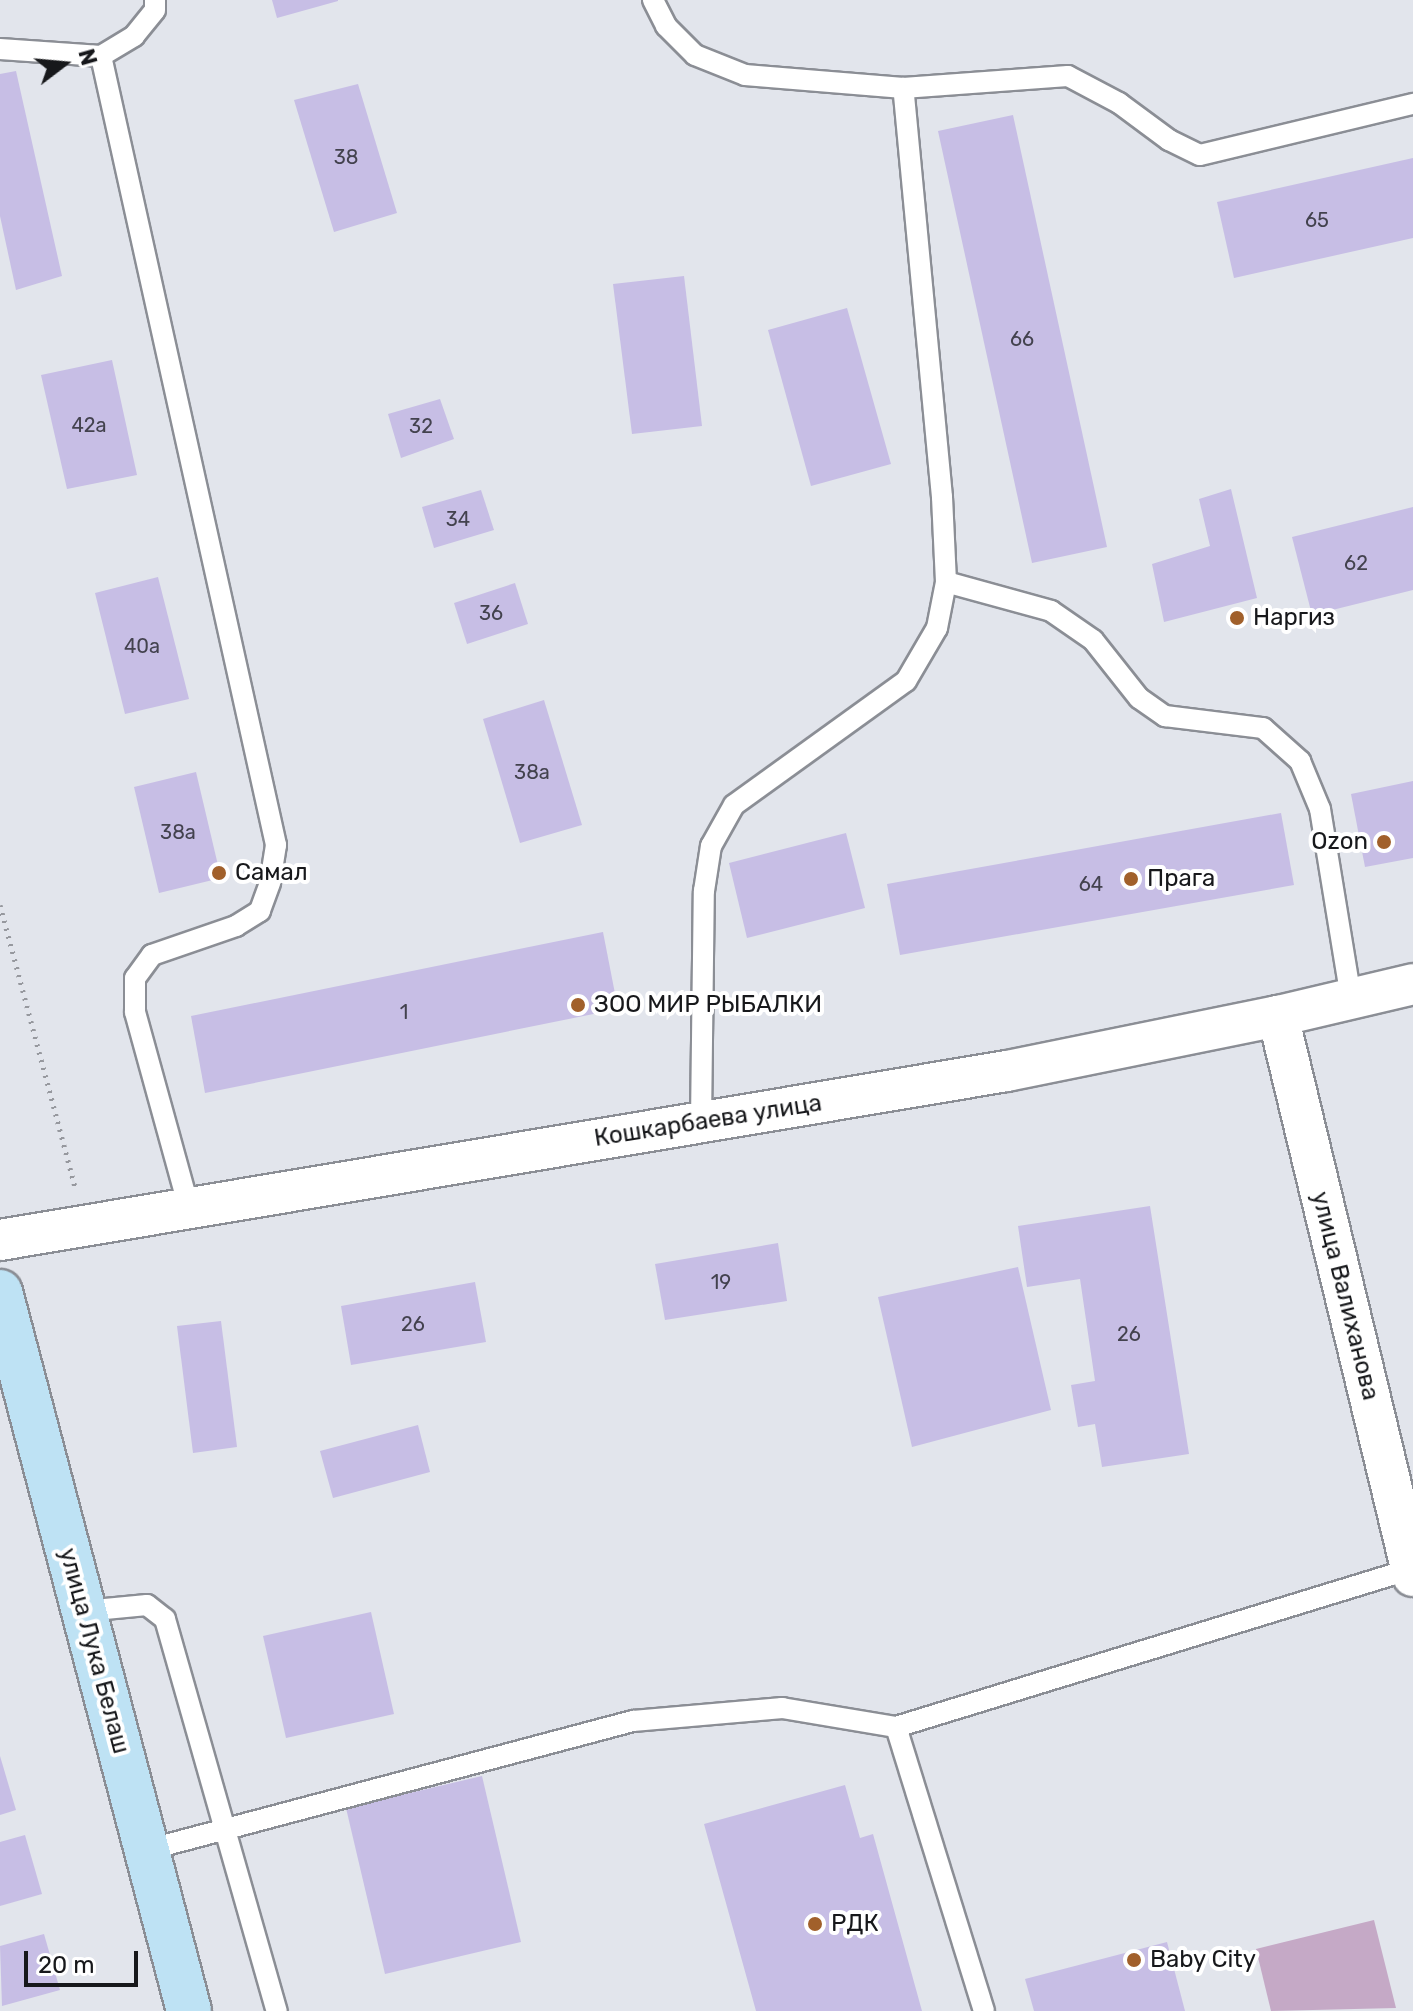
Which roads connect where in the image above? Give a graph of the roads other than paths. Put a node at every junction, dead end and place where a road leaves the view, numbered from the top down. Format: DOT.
graph roads {
  1 [pos="155,0"];
  2 [pos="653,0"];
  3 [pos="0,49"];
  4 [pos="101,56"];
  5 [pos="903,88"];
  6 [pos="1413,104"];
  7 [pos="946,582"];
  8 [pos="1413,984"];
  9 [pos="1351,999"];
  10 [pos="1278,1016"];
  11 [pos="701,1122"];
  12 [pos="189,1208"];
  13 [pos="0,1240"];
  14 [pos="0,1292"];
  15 [pos="1412,1572"];
  16 [pos="84,1611"];
  17 [pos="896,1727"];
  18 [pos="225,1831"];
  19 [pos="147,1850"];
  20 [pos="189,2011"];
  21 [pos="277,2011"];
  22 [pos="984,2011"];
  1 -- 4 [label="lane"];
  2 -- 5 [label="lane"];
  3 -- 4 [label="lane"];
  4 -- 12 [label="lane"];
  5 -- 6 [label="lane"];
  5 -- 7 [label="lane"];
  7 -- 9 [label="lane"];
  7 -- 11 [label="lane"];
  8 -- 9 [label="street, Кошкарбаева улица"];
  9 -- 10 [label="street, Кошкарбаева улица"];
  10 -- 11 [label="street, Кошкарбаева улица"];
  10 -- 15 [label="street, улица Валиханова"];
  11 -- 12 [label="street, Кошкарбаева улица"];
  12 -- 13 [label="street, Кошкарбаева улица"];
  14 -- 16 [label="main road, улица Лука Белаш"];
  15 -- 17 [label="lane"];
  16 -- 18 [label="lane"];
  16 -- 19 [label="main road, улица Лука Белаш"];
  17 -- 18 [label="lane"];
  17 -- 22 [label="lane"];
  18 -- 19 [label="lane"];
  18 -- 21 [label="lane"];
  19 -- 20 [label="main road, улица Лука Белаш"];
}
